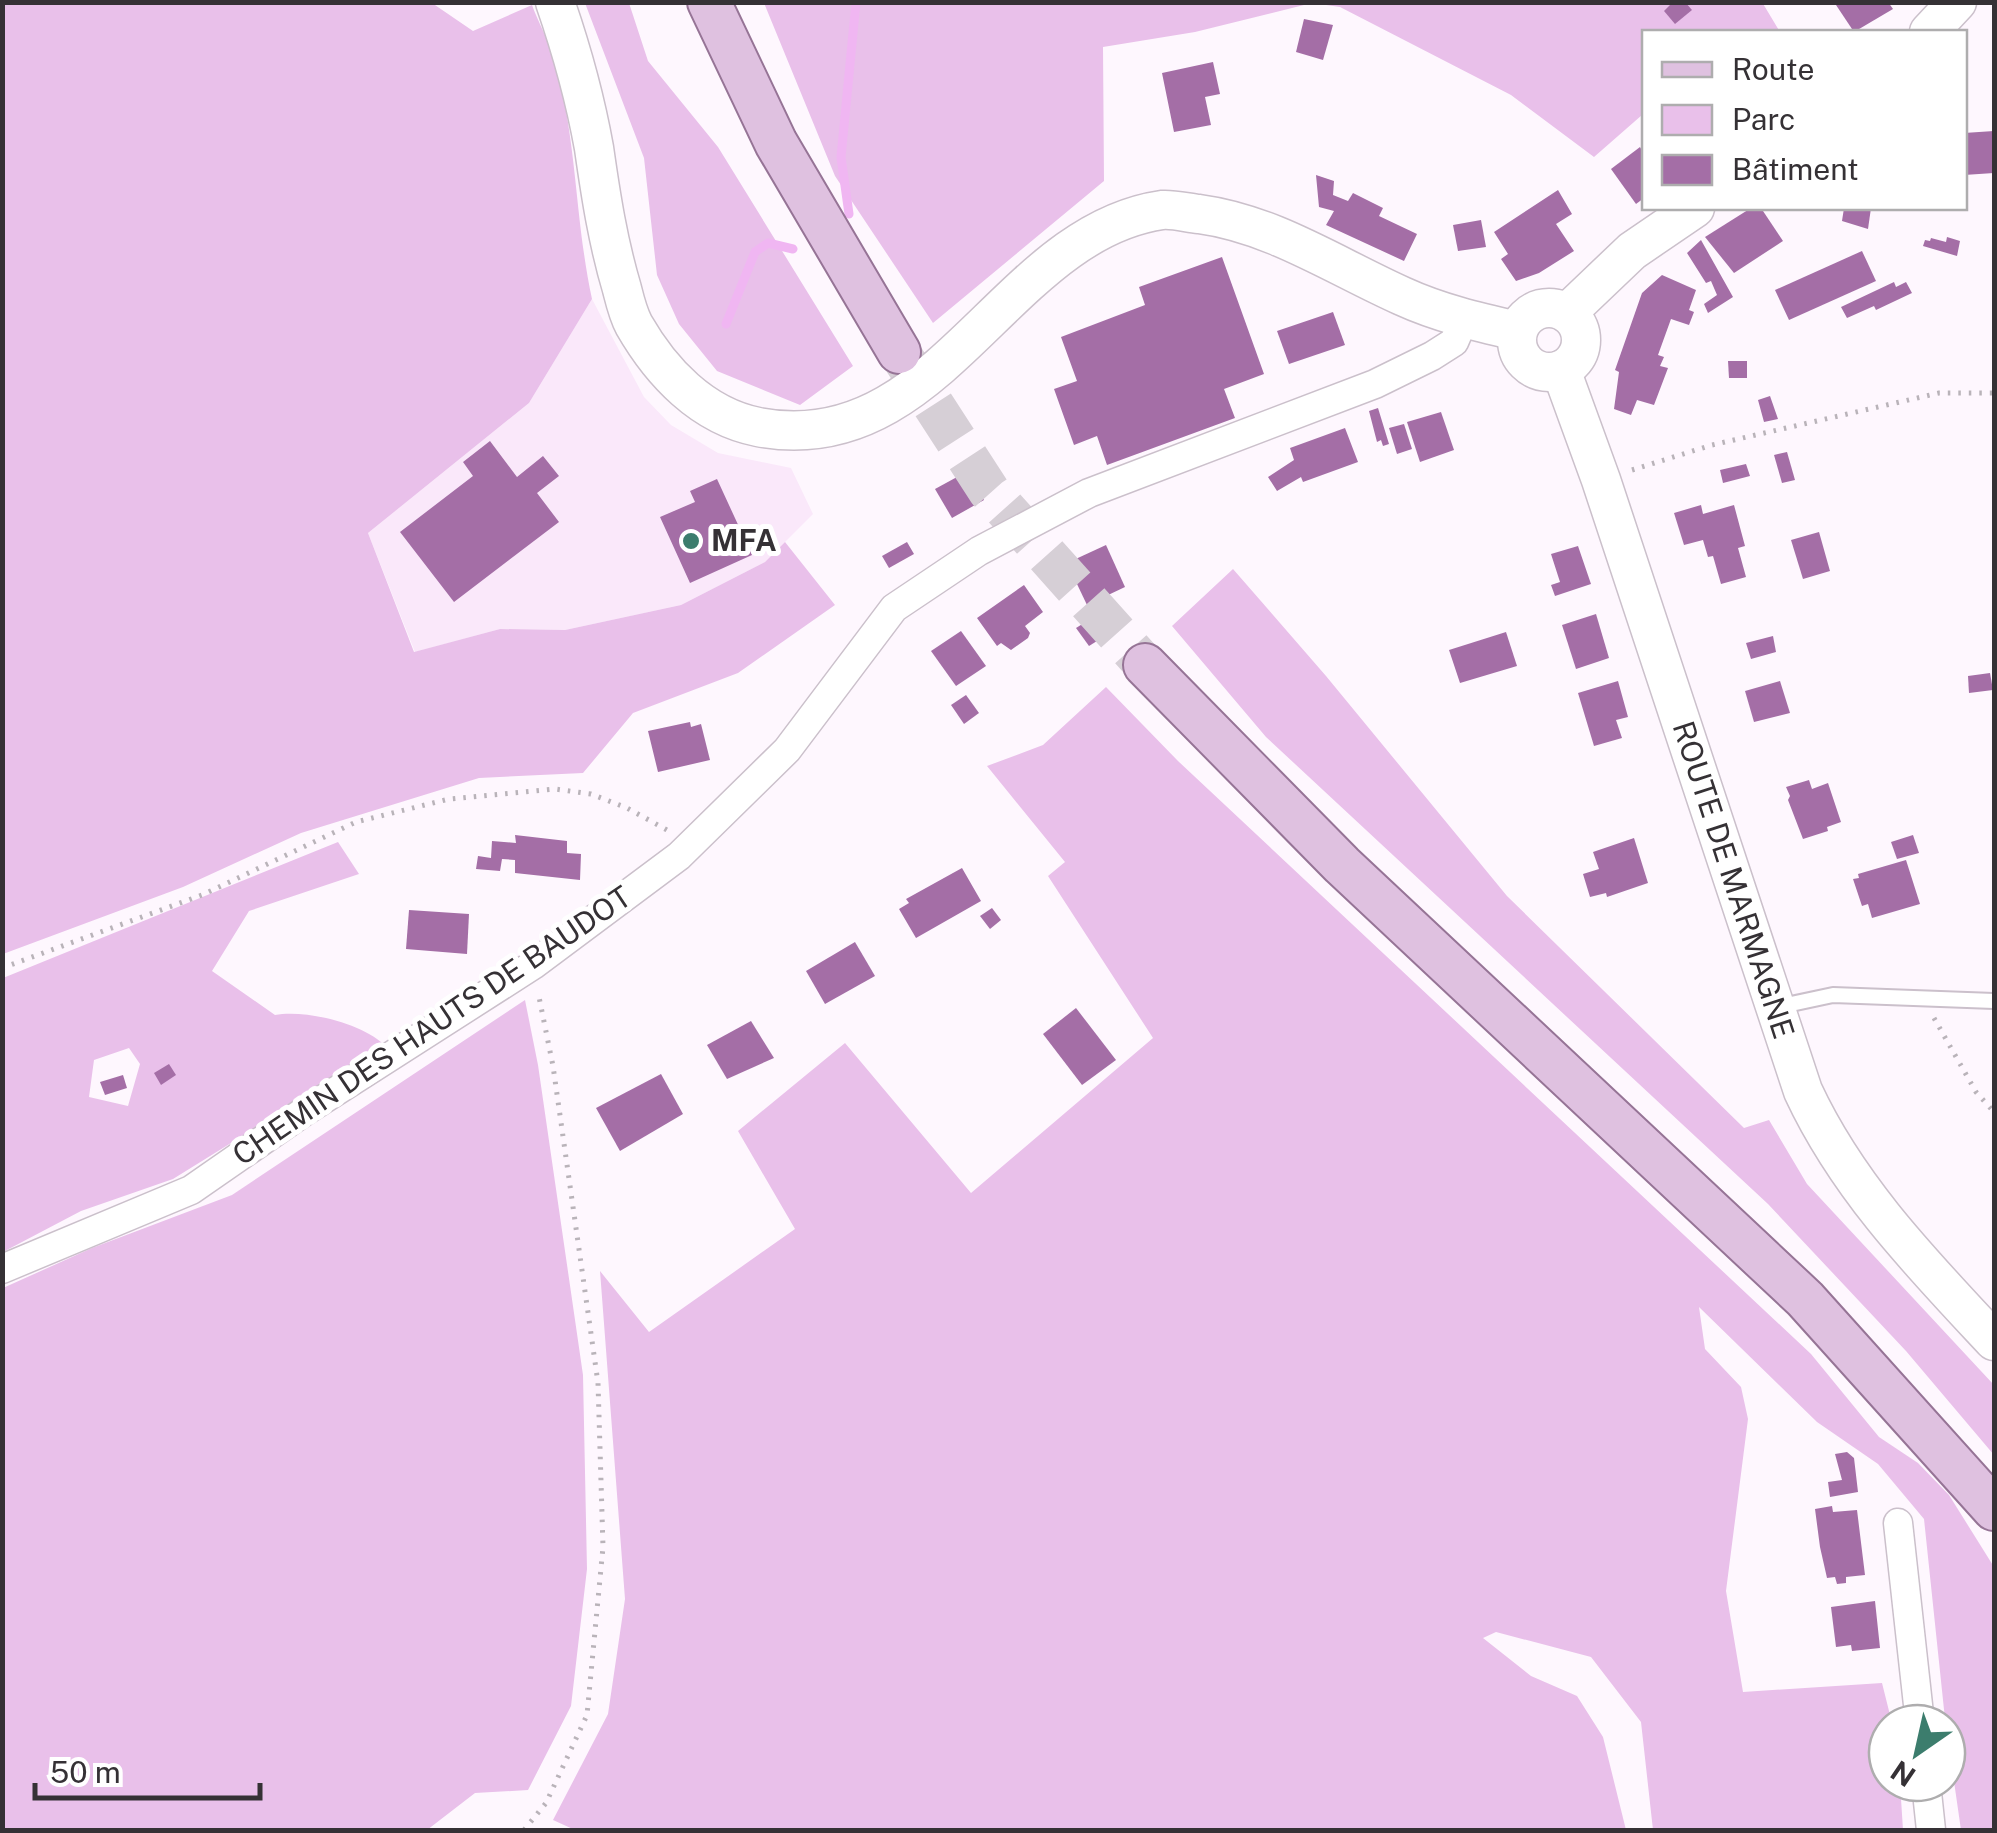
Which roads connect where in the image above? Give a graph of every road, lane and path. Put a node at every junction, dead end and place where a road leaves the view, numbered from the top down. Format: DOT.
graph roads {
  1 [pos="555,2"];
  2 [pos="709,2"];
  3 [pos="1957,2"];
  4 [pos="1931,30"];
  5 [pos="1692,210"];
  6 [pos="1566,313"];
  7 [pos="1464,318"];
  8 [pos="1518,331"];
  9 [pos="898,352"];
  10 [pos="1561,370"];
  11 [pos="1994,393"];
  12 [pos="1602,480"];
  13 [pos="1145,665"];
  14 [pos="691,844"];
  15 [pos="533,965"];
  16 [pos="2,968"];
  17 [pos="1923,999"];
  18 [pos="1994,1001"];
  19 [pos="1774,1008"];
  20 [pos="1994,1112"];
  21 [pos="2,1268"];
  22 [pos="1994,1342"];
  23 [pos="1994,1510"];
  24 [pos="1898,1524"];
  25 [pos="1918,1703"];
  26 [pos="1928,1803"];
  27 [pos="524,1830"];
  28 [pos="1931,1830"];
  1 -- 7 [label="main road"];
  2 -- 9 [label="main road"];
  3 -- 4 [label="main road"];
  5 -- 6 [label="main road"];
  6 -- 8 [label="main road"];
  6 -- 10 [label="main road"];
  7 -- 8 [label="main road"];
  7 -- 14 [label="street, CHEMIN DES HAUTS DE BAUDOT"];
  8 -- 10 [label="main road"];
  10 -- 12 [label="main road, ROUTE DE MARMAGNE"];
  11 -- 12 [label="path"];
  12 -- 19 [label="main road, ROUTE DE MARMAGNE"];
  13 -- 23 [label="main road"];
  14 -- 15 [label="street, CHEMIN DES HAUTS DE BAUDOT"];
  14 -- 16 [label="path"];
  15 -- 21 [label="street, CHEMIN DES HAUTS DE BAUDOT"];
  15 -- 27 [label="path"];
  17 -- 18 [label="lane"];
  17 -- 19 [label="lane"];
  17 -- 20 [label="path"];
  19 -- 22 [label="main road, ROUTE DE MARMAGNE"];
  24 -- 25 [label="street"];
  26 -- 28 [label="street"];
}
